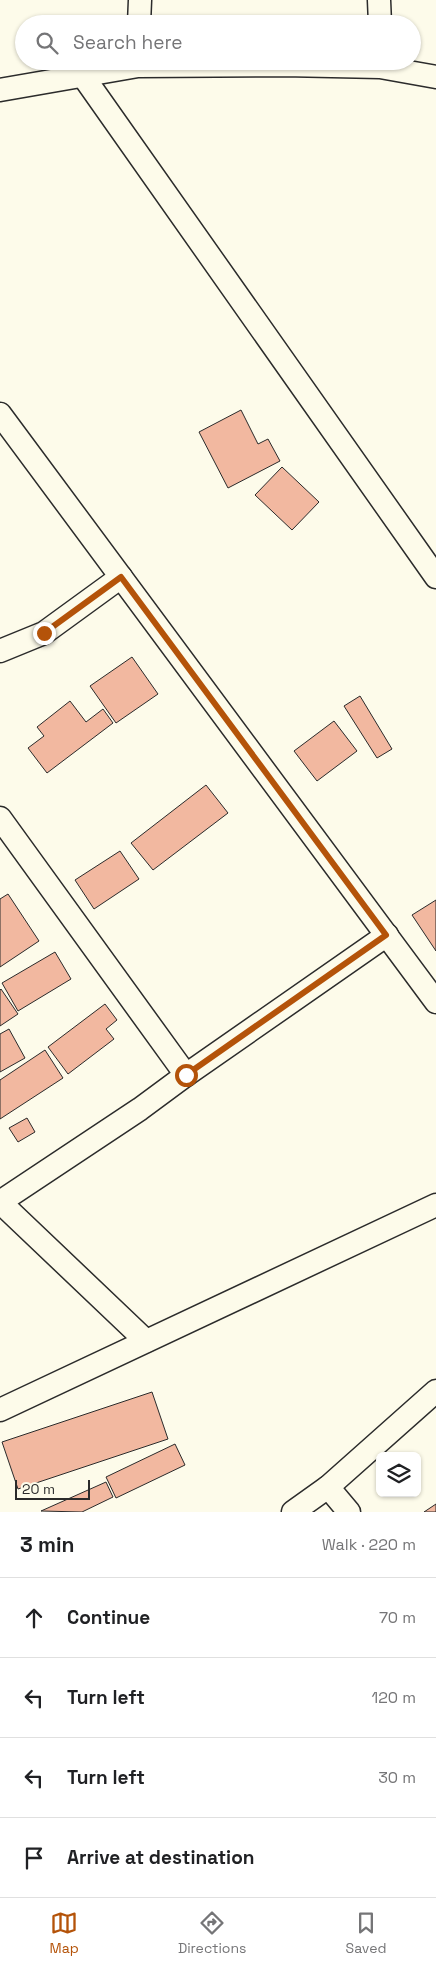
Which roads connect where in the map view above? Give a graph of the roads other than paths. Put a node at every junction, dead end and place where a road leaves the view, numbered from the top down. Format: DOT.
graph roads {
  1 [pos="140,0"];
  2 [pos="379,0"];
  3 [pos="139,15"];
  4 [pos="380,15"];
  5 [pos="110,70"];
  6 [pos="406,70"];
  7 [pos="83,76"];
  8 [pos="436,77"];
  9 [pos="0,90"];
  10 [pos="0,414"];
  11 [pos="121,577"];
  12 [pos="436,577"];
  13 [pos="0,651"];
  14 [pos="0,818"];
  15 [pos="386,935"];
  16 [pos="436,1002"];
  17 [pos="186,1075"];
  18 [pos="0,1202"];
  19 [pos="436,1205"];
  20 [pos="146,1341"];
  21 [pos="436,1391"];
  22 [pos="0,1410"];
  23 [pos="328,1487"];
  24 [pos="293,1512"];
  25 [pos="349,1512"];
  1 -- 3 [label="street"];
  2 -- 4 [label="street"];
  5 -- 7 [label="street"];
  6 -- 8 [label="street"];
  7 -- 9 [label="street"];
  7 -- 12 [label="street"];
  10 -- 11 [label="street"];
  11 -- 13 [label="street"];
  11 -- 15 [label="street"];
  14 -- 17 [label="street"];
  15 -- 16 [label="street"];
  15 -- 17 [label="street"];
  17 -- 18 [label="street"];
  18 -- 20 [label="street"];
  19 -- 20 [label="street"];
  20 -- 22 [label="street"];
  21 -- 23 [label="street"];
  23 -- 24 [label="street"];
  23 -- 25 [label="street"];
}
